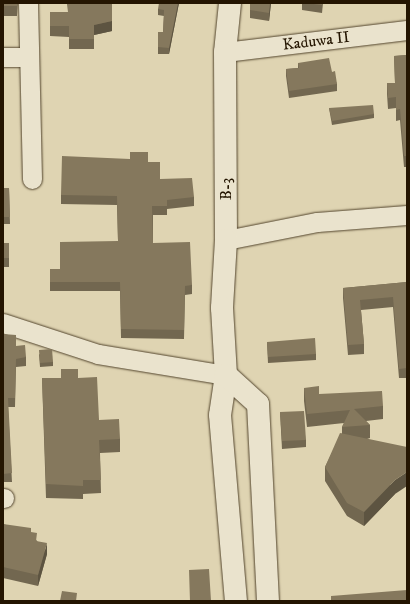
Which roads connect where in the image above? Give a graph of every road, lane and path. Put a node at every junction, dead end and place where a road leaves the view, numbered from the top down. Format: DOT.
graph roads {
  1 [pos="28,3"];
  2 [pos="230,3"];
  3 [pos="407,30"];
  4 [pos="225,52"];
  5 [pos="3,57"];
  6 [pos="28,57"];
  7 [pos="32,179"];
  8 [pos="407,215"];
  9 [pos="226,240"];
  10 [pos="3,323"];
  11 [pos="226,375"];
  12 [pos="236,601"];
  13 [pos="268,601"];
  1 -- 6 [label="street"];
  2 -- 4 [label="main road, B-3"];
  3 -- 4 [label="street, Kaduwa II"];
  4 -- 9 [label="main road, B-3"];
  5 -- 6 [label="street"];
  6 -- 7 [label="street"];
  8 -- 9 [label="street"];
  9 -- 11 [label="main road, B-3"];
  10 -- 11 [label="street"];
  11 -- 12 [label="main road, B-3"];
  11 -- 13 [label="main road"];
}
